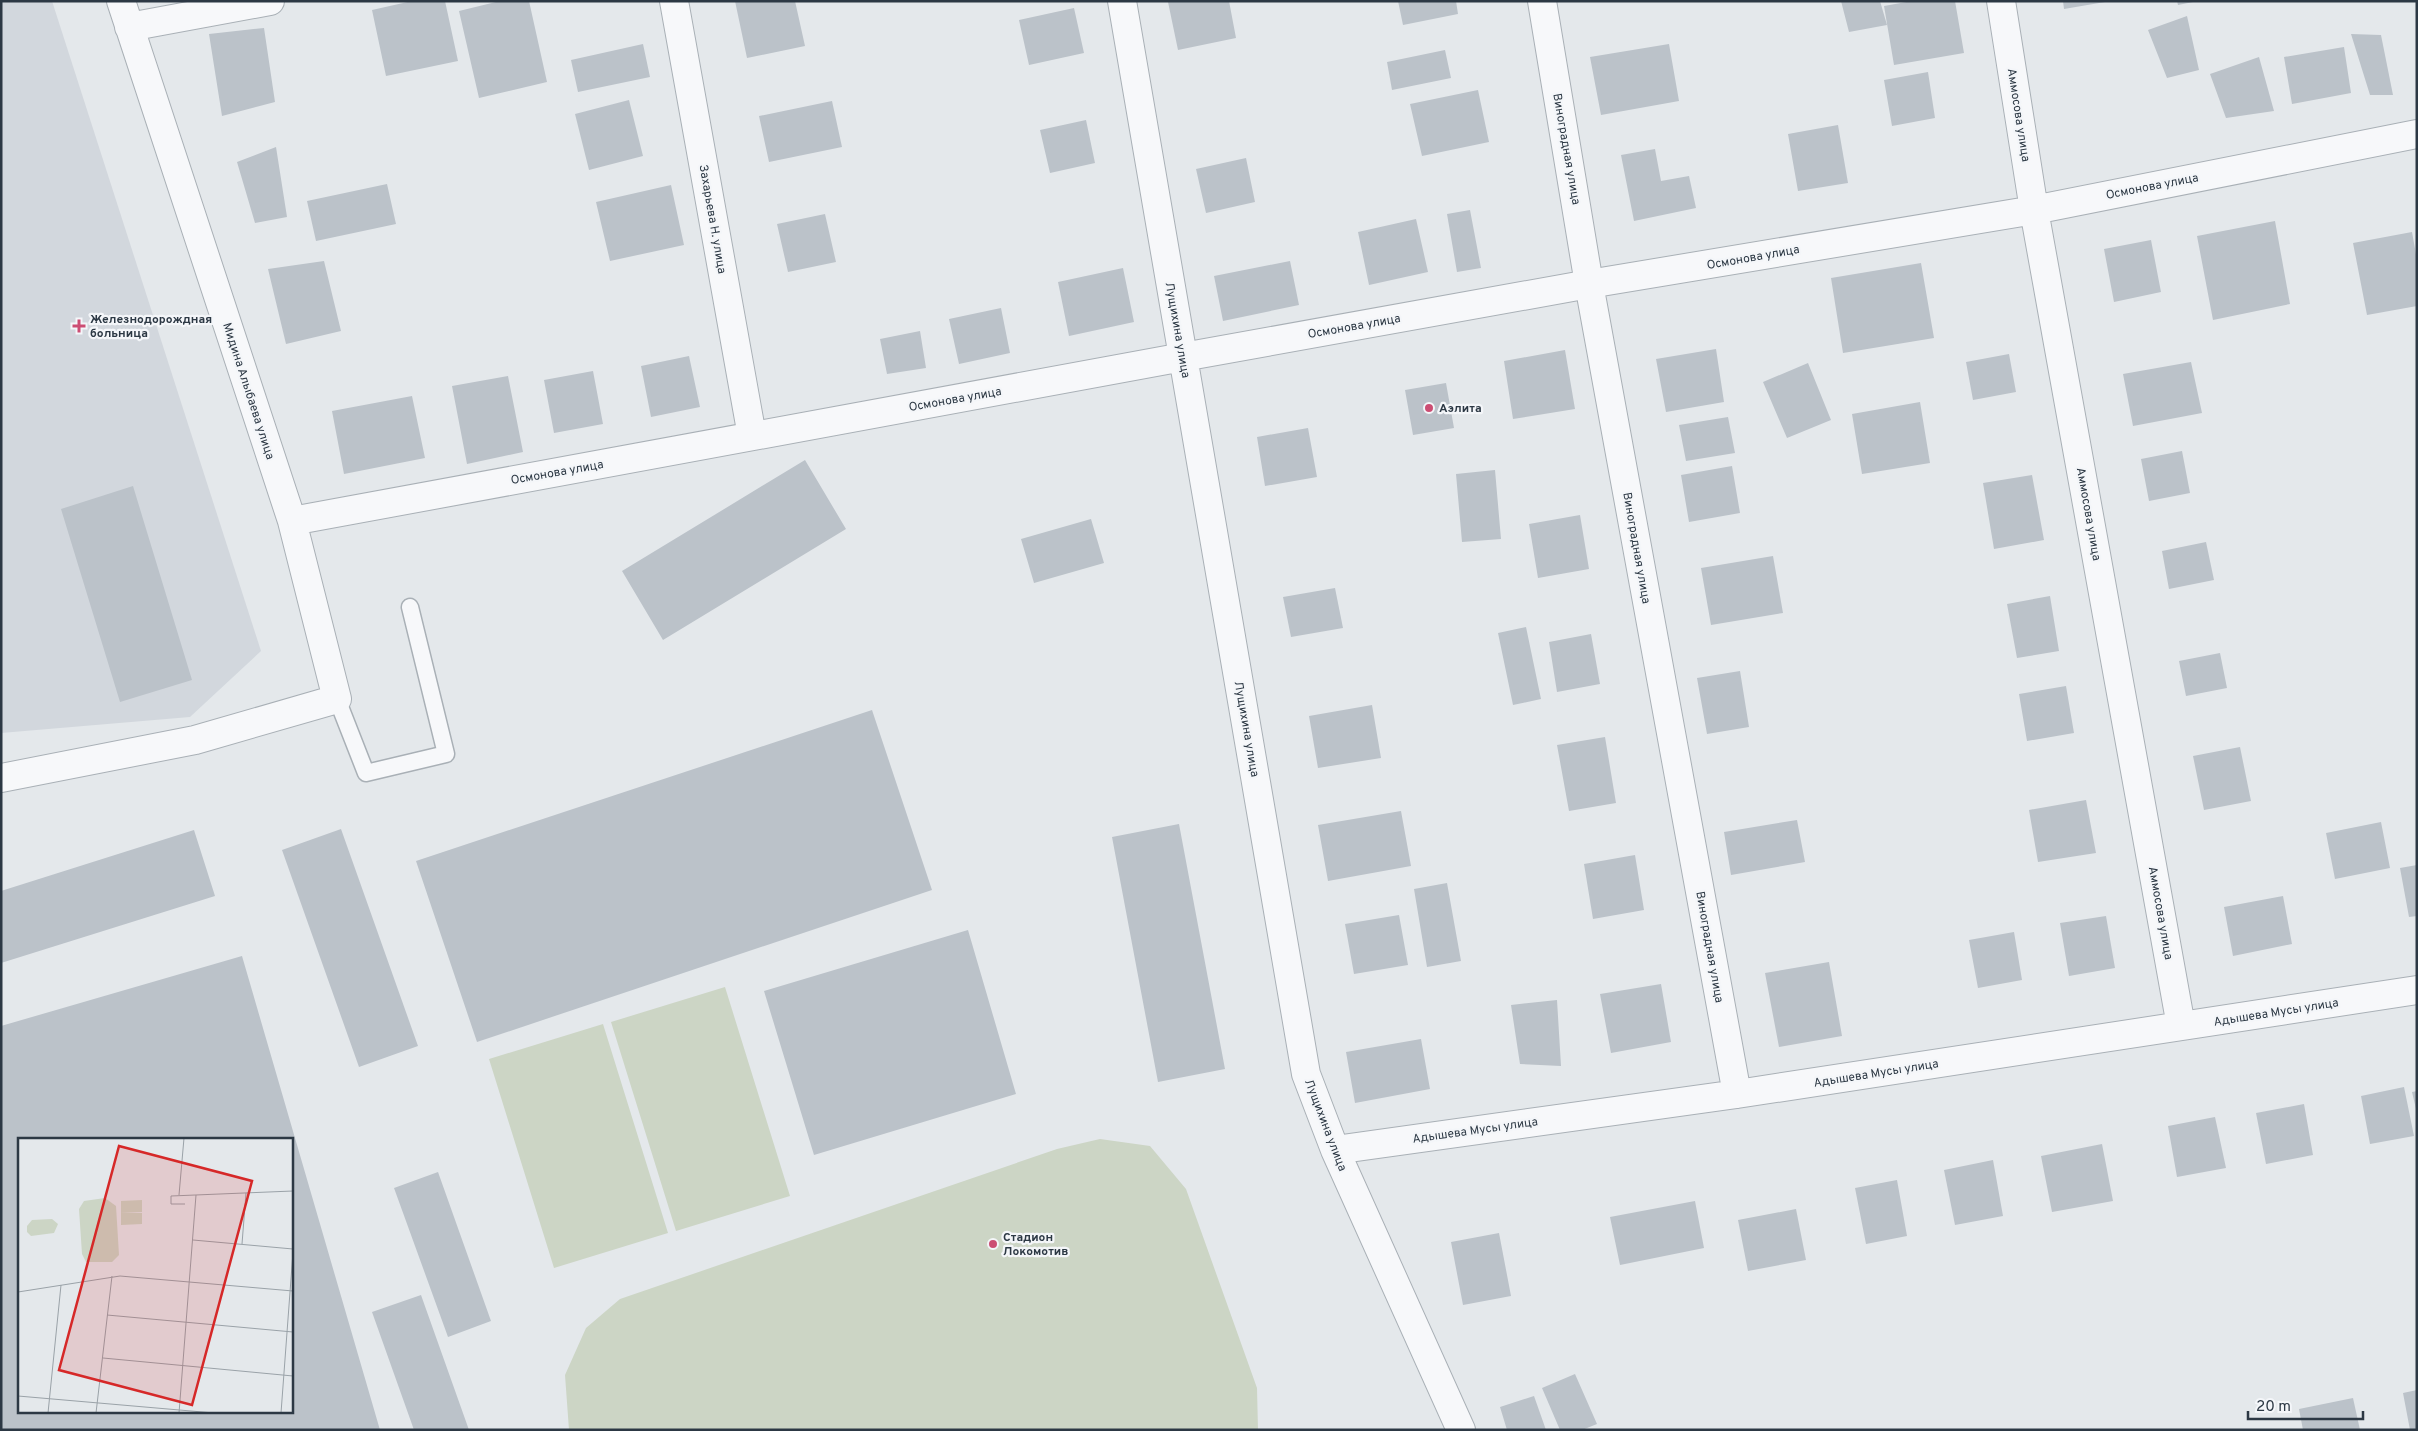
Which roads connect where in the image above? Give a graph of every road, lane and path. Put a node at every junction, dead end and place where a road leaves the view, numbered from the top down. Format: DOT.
graph roads {
  1 [pos="121,1"];
  2 [pos="270,1"];
  3 [pos="674,1"];
  4 [pos="1122,1"];
  5 [pos="1542,1"];
  6 [pos="2001,1"];
  7 [pos="129,27"];
  8 [pos="2417,134"];
  9 [pos="2034,210"];
  10 [pos="1589,284"];
  11 [pos="1183,357"];
  12 [pos="752,436"];
  13 [pos="292,521"];
  14 [pos="410,607"];
  15 [pos="337,699"];
  16 [pos="1,778"];
  17 [pos="2417,990"];
  18 [pos="2181,1026"];
  19 [pos="1737,1094"];
  20 [pos="1335,1150"];
  21 [pos="1461,1430"];
  1 -- 7 [label="street, Мидина Алыбаева улица"];
  2 -- 7 [label="street"];
  3 -- 12 [label="street, Захарьева Н. улица"];
  4 -- 11 [label="street, Лущихина улица"];
  5 -- 10 [label="street, Виноградная улица"];
  6 -- 9 [label="street, Аммосова улица"];
  7 -- 13 [label="street, Мидина Алыбаева улица"];
  8 -- 9 [label="street, Осмонова улица"];
  9 -- 10 [label="street, Осмонова улица"];
  9 -- 18 [label="street, Аммосова улица"];
  10 -- 11 [label="street, Осмонова улица"];
  10 -- 19 [label="street, Виноградная улица"];
  11 -- 12 [label="street, Осмонова улица"];
  11 -- 20 [label="street, Лущихина улица"];
  12 -- 13 [label="street, Осмонова улица"];
  13 -- 15 [label="street, Мидина Алыбаева улица"];
  14 -- 15 [label="lane"];
  15 -- 16 [label="street"];
  17 -- 18 [label="street, Адышева Мусы улица"];
  18 -- 19 [label="street, Адышева Мусы улица"];
  19 -- 20 [label="street, Адышева Мусы улица"];
  20 -- 21 [label="street, Лущихина улица"];
}
